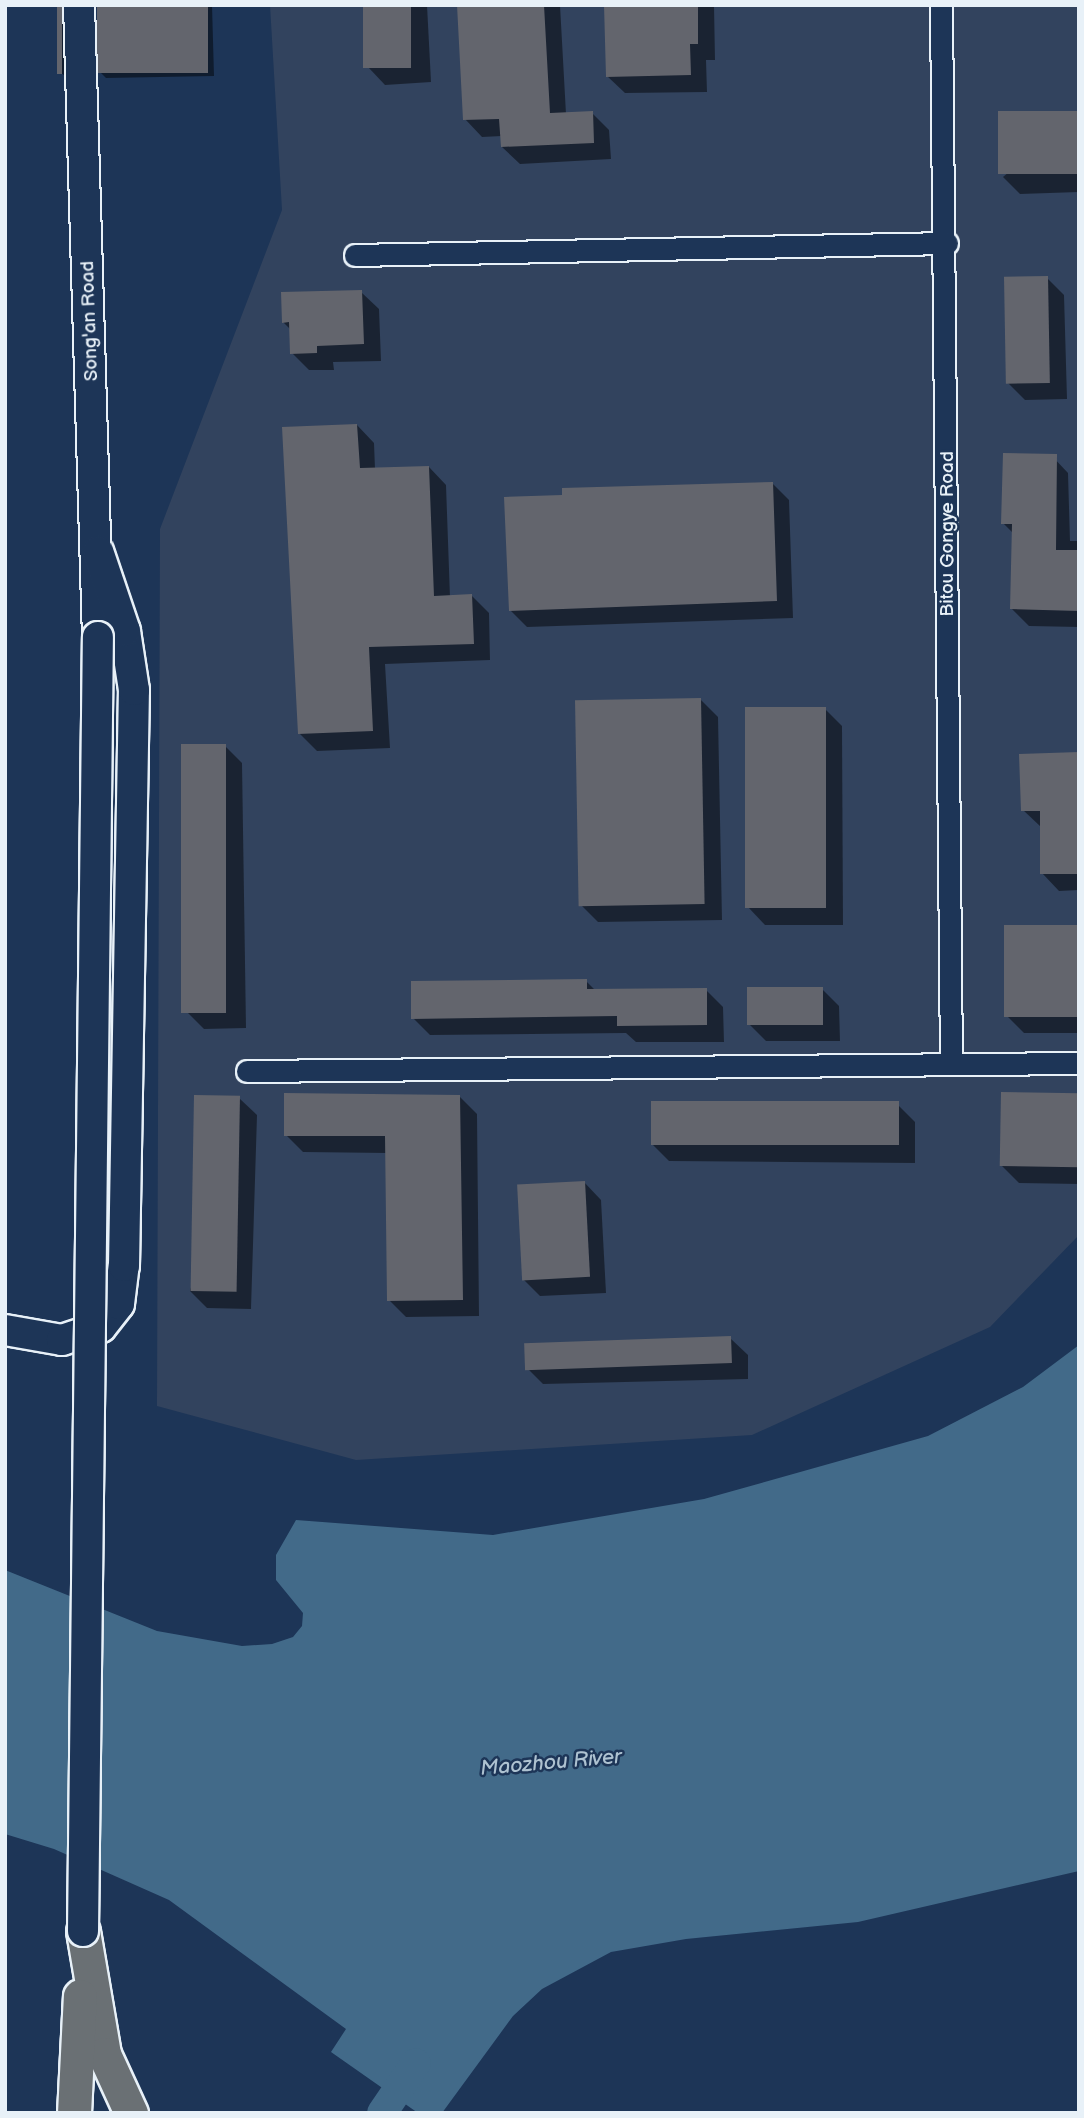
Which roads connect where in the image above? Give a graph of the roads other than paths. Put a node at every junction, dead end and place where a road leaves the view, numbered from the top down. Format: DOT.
graph roads {
  1 [pos="79,5"];
  2 [pos="941,5"];
  3 [pos="947,243"];
  4 [pos="355,255"];
  5 [pos="98,551"];
  6 [pos="951,1063"];
  7 [pos="1079,1063"];
  8 [pos="247,1071"];
  9 [pos="5,1330"];
  10 [pos="83,1931"];
  11 [pos="74,2113"];
  12 [pos="131,2113"];
  1 -- 5 [label="main road, Song'an Road"];
  2 -- 3 [label="street, Bitou Gongye Road"];
  3 -- 4 [label="street"];
  3 -- 6 [label="street, Bitou Gongye Road"];
  5 -- 9 [label="main road"];
  5 -- 10 [label="main road, Song'an Road, bridge"];
  6 -- 7 [label="street"];
  6 -- 8 [label="street"];
  10 -- 11 [label="main road"];
  10 -- 12 [label="main road"];
}
